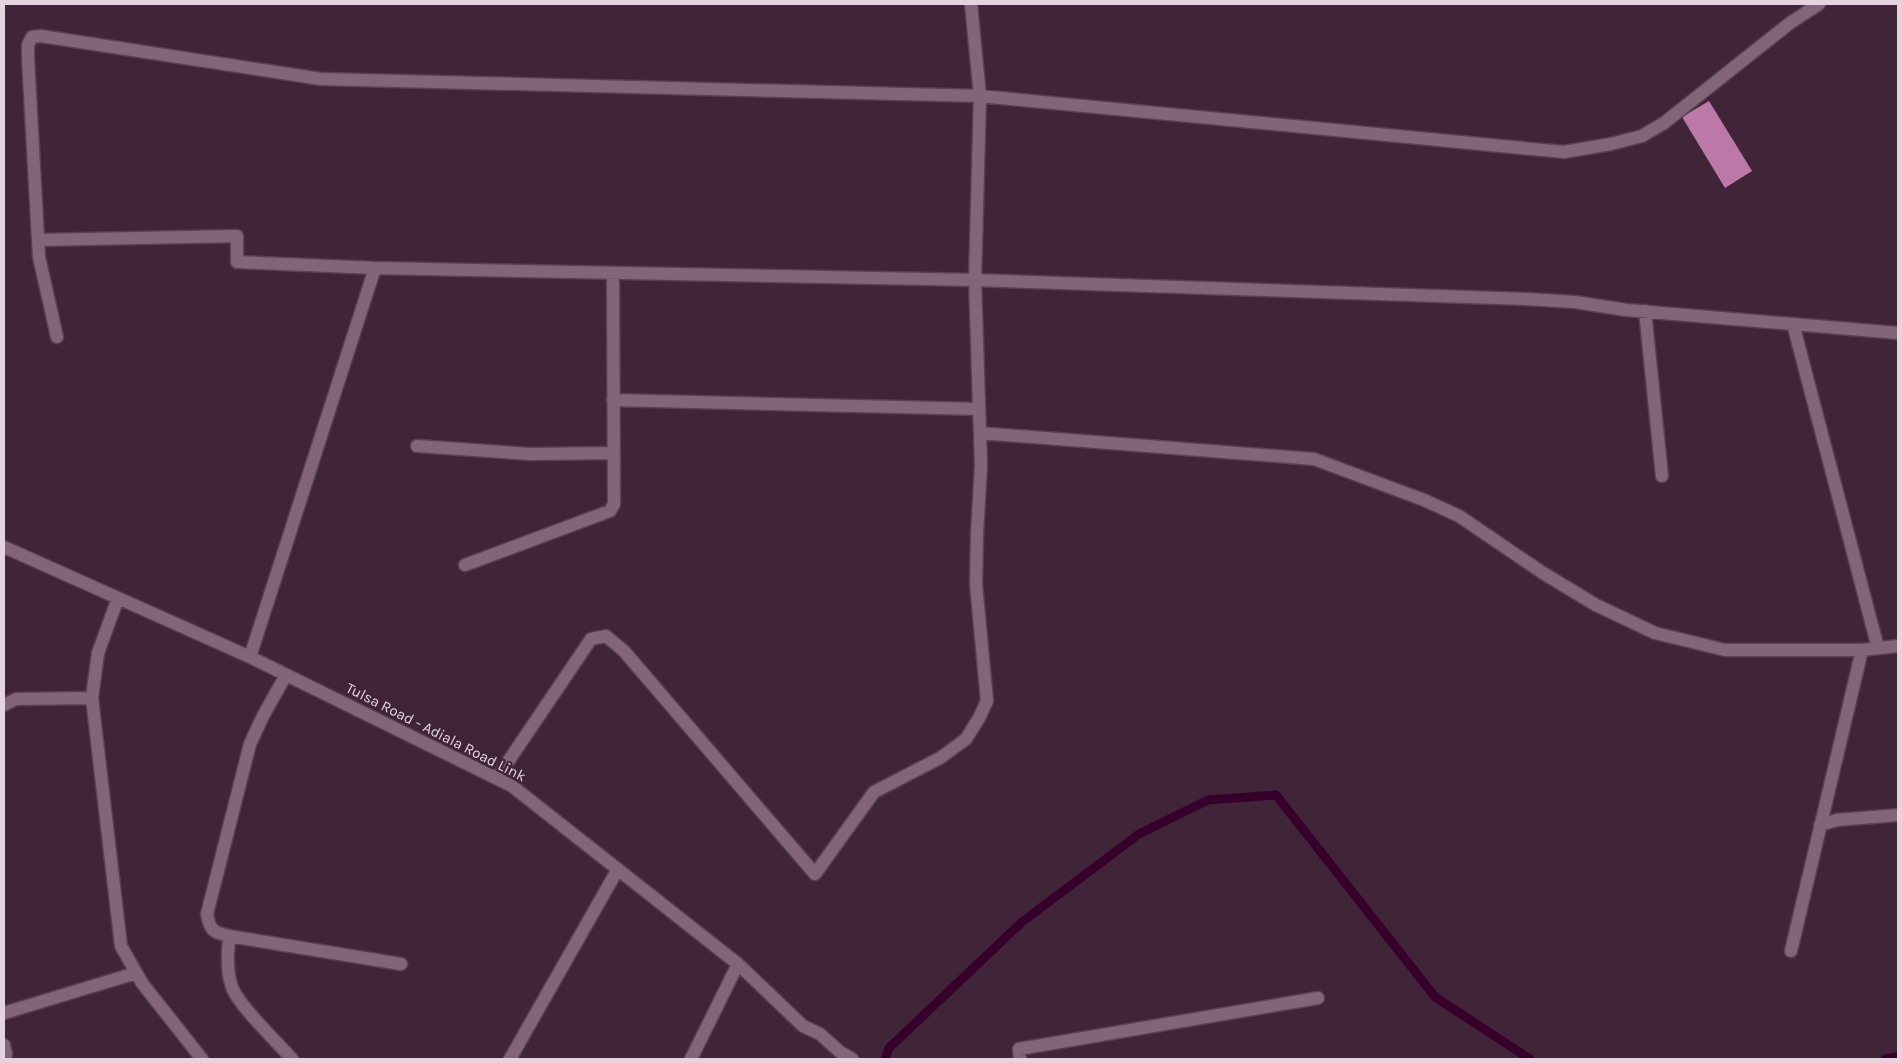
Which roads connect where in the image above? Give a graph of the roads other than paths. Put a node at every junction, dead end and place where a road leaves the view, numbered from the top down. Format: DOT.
graph roads {
  1 [pos="971,4"];
  2 [pos="1819,4"];
  3 [pos="980,96"];
  4 [pos="38,240"];
  5 [pos="376,268"];
  6 [pos="613,273"];
  7 [pos="975,280"];
  8 [pos="1646,311"];
  9 [pos="1793,324"];
  10 [pos="1898,333"];
  11 [pos="58,337"];
  12 [pos="613,400"];
  13 [pos="979,409"];
  14 [pos="980,433"];
  15 [pos="417,446"];
  16 [pos="613,453"];
  17 [pos="1662,476"];
  18 [pos="4,548"];
  19 [pos="465,565"];
  20 [pos="118,598"];
  21 [pos="1898,646"];
  22 [pos="1878,648"];
  23 [pos="1862,650"];
  24 [pos="250,657"];
  25 [pos="286,675"];
  26 [pos="92,698"];
  27 [pos="4,705"];
  28 [pos="497,778"];
  29 [pos="1898,815"];
  30 [pos="1820,826"];
  31 [pos="618,869"];
  32 [pos="229,936"];
  33 [pos="1791,951"];
  34 [pos="401,964"];
  35 [pos="738,964"];
  36 [pos="136,973"];
  37 [pos="1318,998"];
  38 [pos="4,1013"];
  39 [pos="4,1045"];
  40 [pos="4,1056"];
  41 [pos="200,1059"];
  42 [pos="292,1059"];
  43 [pos="510,1059"];
  44 [pos="691,1059"];
  45 [pos="852,1059"];
  46 [pos="1020,1059"];
  1 -- 3 [label="street"];
  2 -- 3 [label="street"];
  3 -- 4 [label="street"];
  3 -- 7 [label="street"];
  4 -- 5 [label="street"];
  4 -- 11 [label="street"];
  5 -- 6 [label="street"];
  5 -- 24 [label="street"];
  6 -- 7 [label="street"];
  6 -- 12 [label="street"];
  7 -- 8 [label="street"];
  7 -- 13 [label="street"];
  8 -- 9 [label="street"];
  8 -- 17 [label="street"];
  9 -- 10 [label="street"];
  9 -- 22 [label="street"];
  12 -- 13 [label="street"];
  12 -- 16 [label="street"];
  13 -- 14 [label="street"];
  14 -- 23 [label="street"];
  14 -- 28 [label="street"];
  15 -- 16 [label="street"];
  16 -- 19 [label="street"];
  18 -- 20 [label="street, Tulsa Road - Adiala Road Link"];
  20 -- 24 [label="street, Tulsa Road - Adiala Road Link"];
  20 -- 26 [label="street"];
  21 -- 22 [label="street"];
  22 -- 23 [label="street"];
  23 -- 30 [label="street"];
  24 -- 25 [label="street, Tulsa Road - Adiala Road Link"];
  25 -- 28 [label="street, Tulsa Road - Adiala Road Link"];
  25 -- 32 [label="street"];
  26 -- 27 [label="street"];
  26 -- 36 [label="street"];
  28 -- 31 [label="street, Tulsa Road - Adiala Road Link"];
  29 -- 30 [label="street"];
  30 -- 33 [label="street"];
  31 -- 35 [label="street, Tulsa Road - Adiala Road Link"];
  31 -- 43 [label="street"];
  32 -- 34 [label="street"];
  32 -- 42 [label="street"];
  35 -- 44 [label="street"];
  35 -- 45 [label="street, Tulsa Road - Adiala Road Link"];
  36 -- 38 [label="street"];
  36 -- 41 [label="street"];
  37 -- 46 [label="street"];
  39 -- 40 [label="street"];
}
